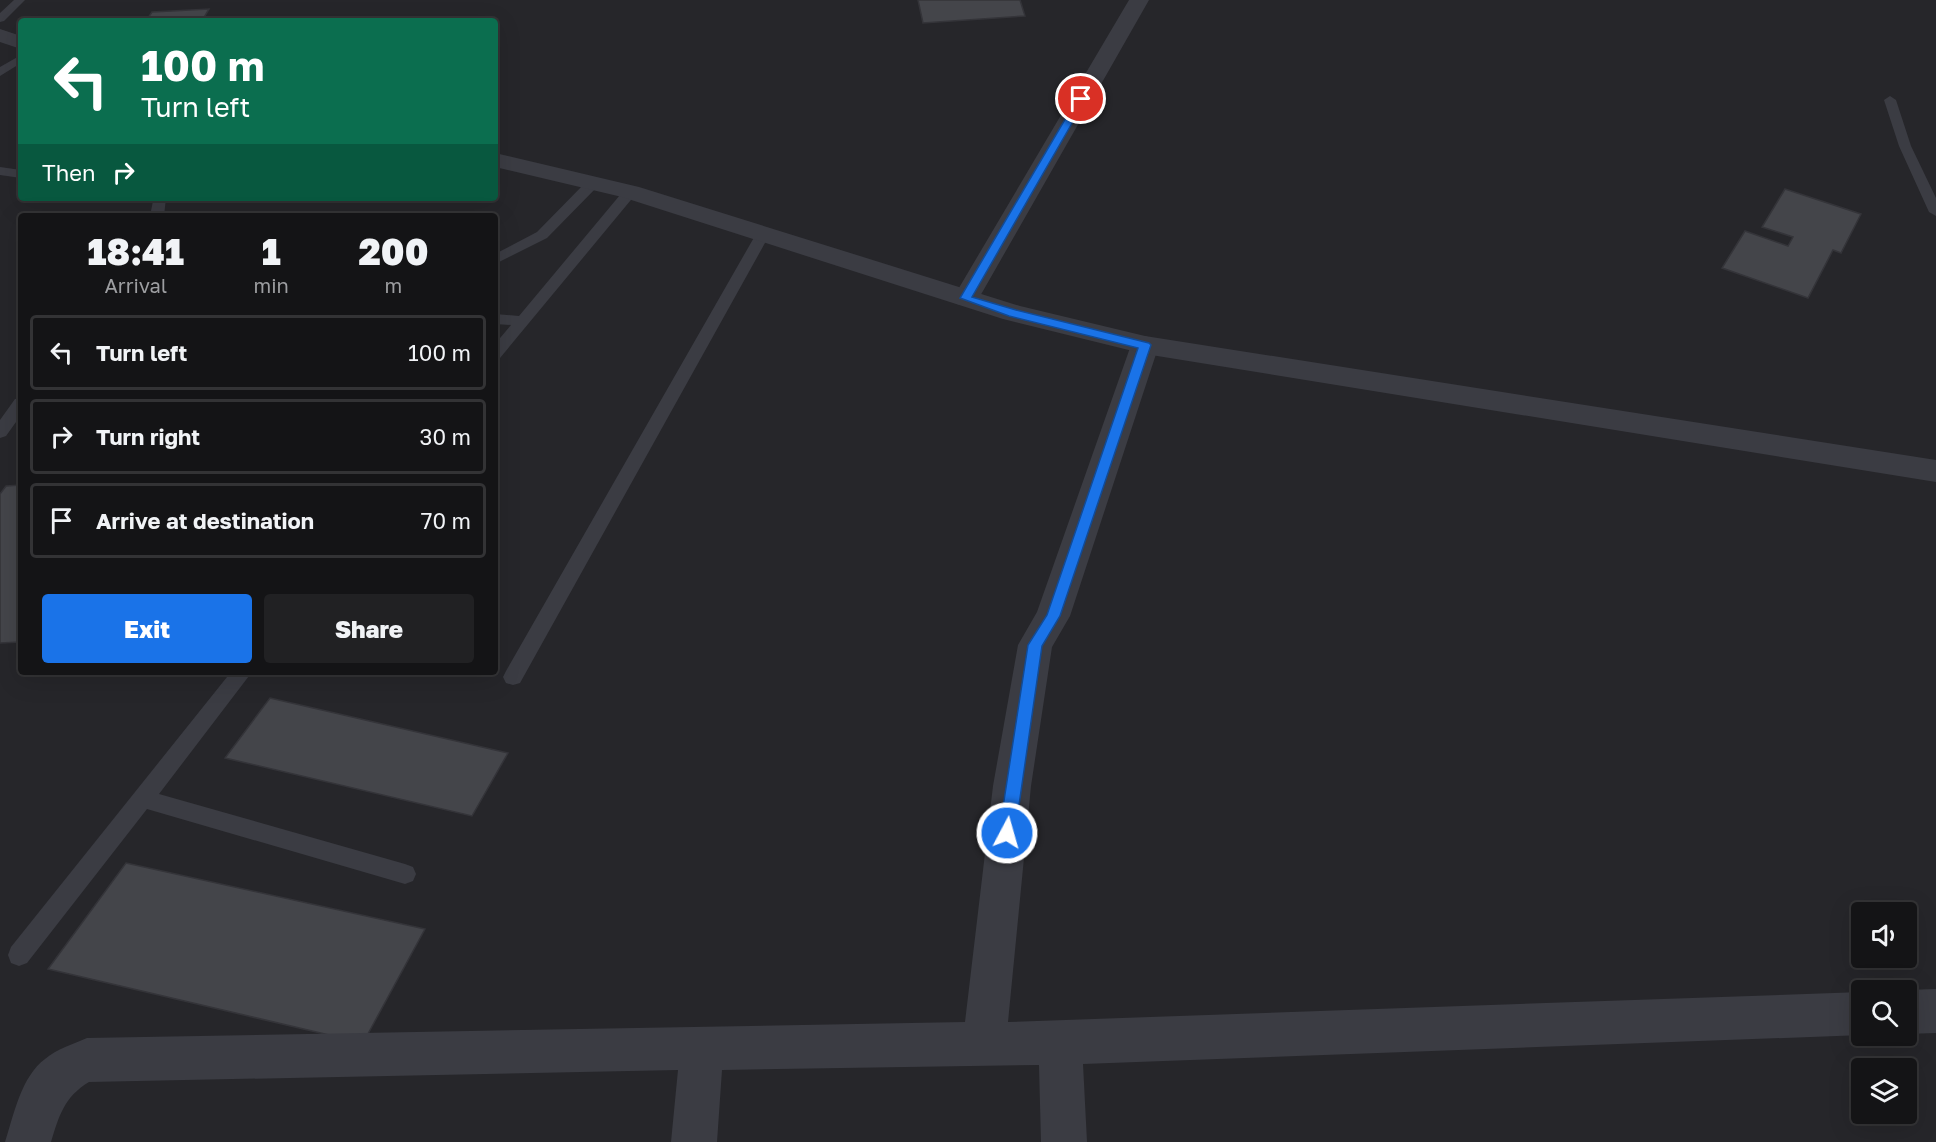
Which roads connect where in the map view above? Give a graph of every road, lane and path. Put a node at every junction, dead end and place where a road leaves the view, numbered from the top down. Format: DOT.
graph roads {
  1 [pos="20,0"];
  2 [pos="34,0"];
  3 [pos="1139,0"];
  4 [pos="0,19"];
  5 [pos="0,35"];
  6 [pos="18,42"];
  7 [pos="18,60"];
  8 [pos="0,72"];
  9 [pos="1890,100"];
  10 [pos="498,161"];
  11 [pos="0,171"];
  12 [pos="18,174"];
  13 [pos="593,183"];
  14 [pos="630,192"];
  15 [pos="1936,212"];
  16 [pos="763,234"];
  17 [pos="498,258"];
  18 [pos="966,298"];
  19 [pos="498,319"];
  20 [pos="522,321"];
  21 [pos="1145,345"];
  22 [pos="498,350"];
  23 [pos="18,407"];
  24 [pos="0,432"];
  25 [pos="1936,471"];
  26 [pos="240,675"];
  27 [pos="513,677"];
  28 [pos="142,798"];
  29 [pos="405,874"];
  30 [pos="19,955"];
  31 [pos="1936,1011"];
  32 [pos="1917,1012"];
  33 [pos="1851,1014"];
  34 [pos="984,1044"];
  35 [pos="1060,1044"];
  36 [pos="702,1048"];
  37 [pos="28,1142"];
  38 [pos="694,1142"];
  39 [pos="1064,1142"];
  1 -- 2 [label="lane"];
  1 -- 4 [label="lane"];
  3 -- 18 [label="street"];
  5 -- 6 [label="street"];
  7 -- 8 [label="lane"];
  9 -- 15 [label="lane"];
  10 -- 13 [label="street"];
  11 -- 12 [label="lane"];
  13 -- 14 [label="street"];
  13 -- 17 [label="lane"];
  14 -- 16 [label="street"];
  14 -- 20 [label="lane"];
  16 -- 18 [label="street"];
  16 -- 27 [label="lane"];
  18 -- 21 [label="street"];
  19 -- 20 [label="lane"];
  20 -- 22 [label="lane"];
  21 -- 25 [label="street"];
  21 -- 34 [label="street"];
  23 -- 24 [label="lane"];
  26 -- 28 [label="lane"];
  28 -- 29 [label="lane"];
  28 -- 30 [label="lane"];
  31 -- 32 [label="street"];
  33 -- 35 [label="street"];
  34 -- 35 [label="street"];
  34 -- 36 [label="street"];
  35 -- 39 [label="street"];
  36 -- 37 [label="street"];
  36 -- 38 [label="street"];
}
